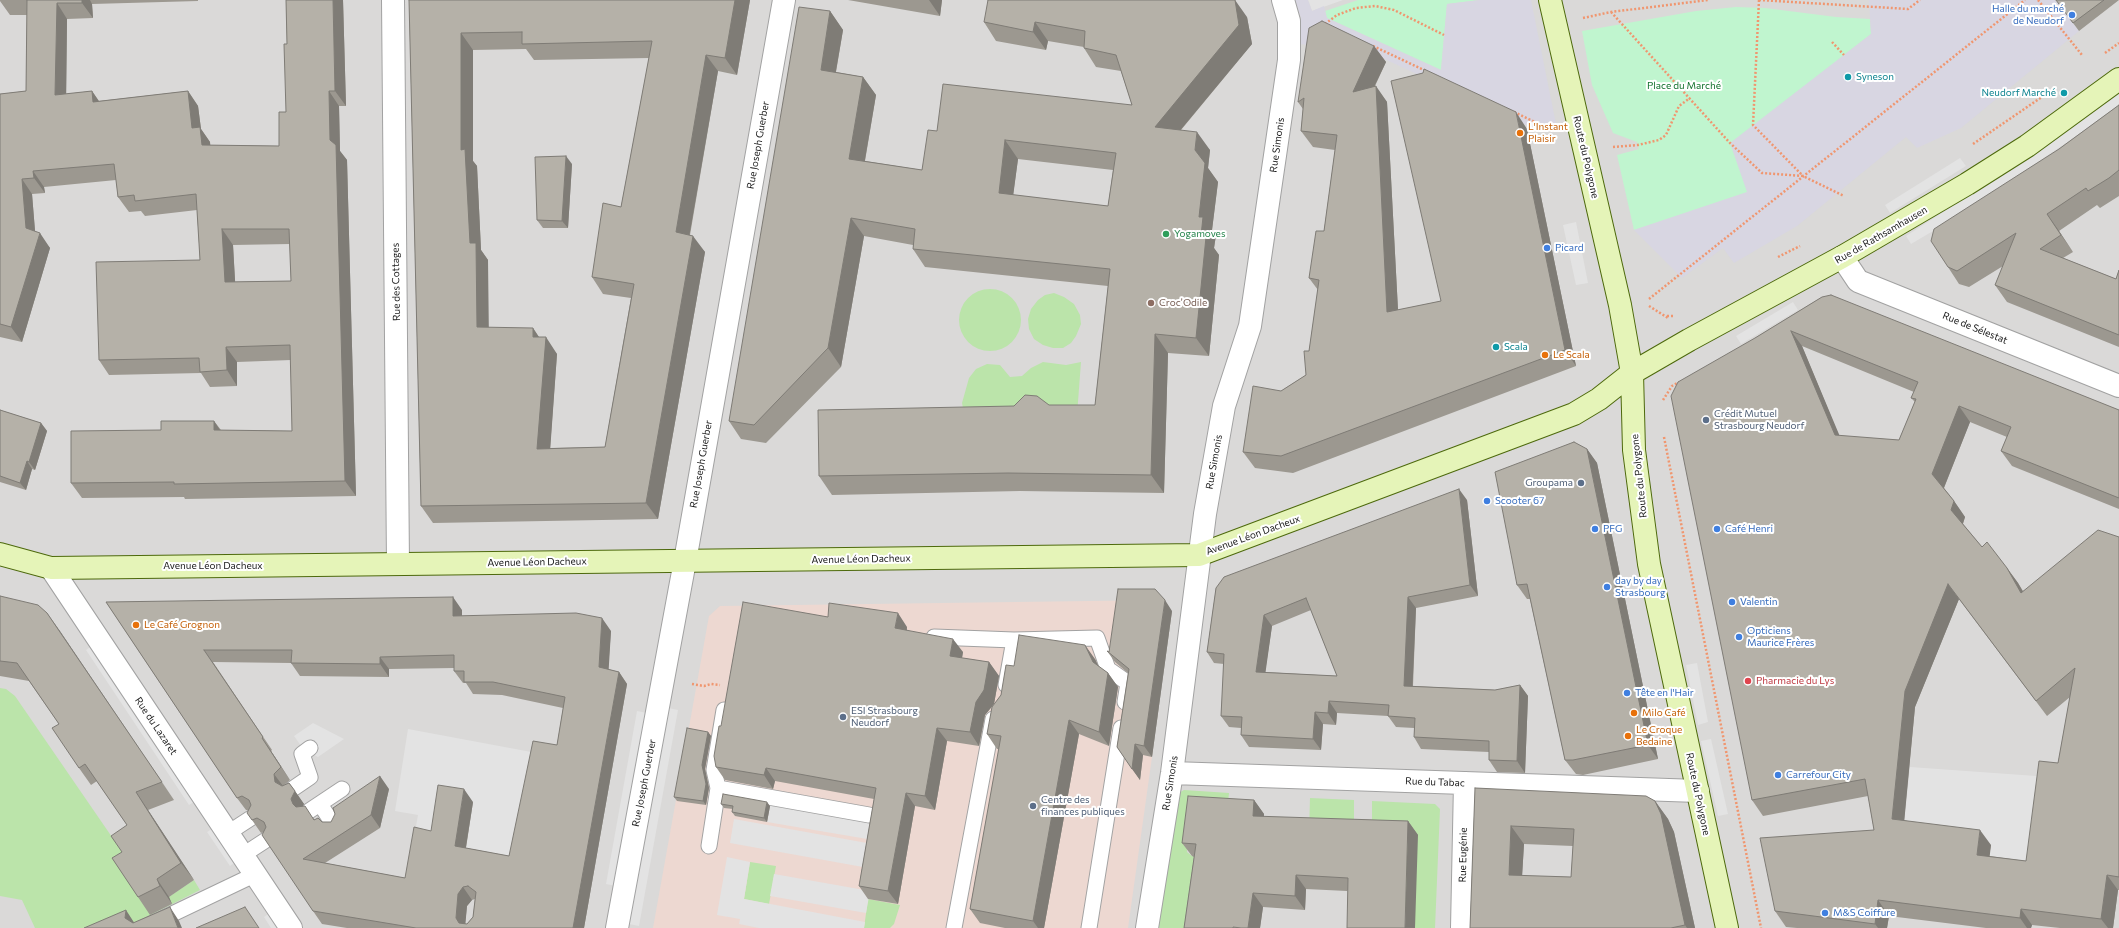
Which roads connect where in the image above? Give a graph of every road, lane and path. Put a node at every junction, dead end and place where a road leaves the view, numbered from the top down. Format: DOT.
graph roads {
  1 [pos="393,0"];
  2 [pos="784,0"];
  3 [pos="1283,0"];
  4 [pos="1550,0"];
  5 [pos="1708,0"];
  6 [pos="1759,0"];
  7 [pos="1920,0"];
  8 [pos="2025,0"];
  9 [pos="2038,0"];
  10 [pos="1611,12"];
  11 [pos="1576,19"];
  12 [pos="1328,27"];
  13 [pos="1444,35"];
  14 [pos="1832,42"];
  15 [pos="2119,43"];
  16 [pos="1369,44"];
  17 [pos="2104,54"];
  18 [pos="1844,55"];
  19 [pos="2082,55"];
  20 [pos="1433,74"];
  21 [pos="2119,79"];
  22 [pos="2059,85"];
  23 [pos="1690,98"];
  24 [pos="1511,110"];
  25 [pos="1539,124"];
  26 [pos="1608,147"];
  27 [pos="1970,147"];
  28 [pos="1803,176"];
  29 [pos="1844,196"];
  30 [pos="1806,243"];
  31 [pos="1842,257"];
  32 [pos="1773,260"];
  33 [pos="1649,299"];
  34 [pos="1646,304"];
  35 [pos="1682,345"];
  36 [pos="1632,373"];
  37 [pos="1684,380"];
  38 [pos="2119,386"];
  39 [pos="1662,404"];
  40 [pos="1663,430"];
  41 [pos="0,554"];
  42 [pos="1199,555"];
  43 [pos="685,561"];
  44 [pos="398,564"];
  45 [pos="51,568"];
  46 [pos="934,638"];
  47 [pos="1014,640"];
  48 [pos="689,684"];
  49 [pos="711,684"];
  50 [pos="704,686"];
  51 [pos="710,692"];
  52 [pos="724,710"];
  53 [pos="310,748"];
  54 [pos="1172,773"];
  55 [pos="1466,783"];
  56 [pos="718,788"];
  57 [pos="342,789"];
  58 [pos="291,790"];
  59 [pos="1698,791"];
  60 [pos="869,815"];
  61 [pos="251,818"];
  62 [pos="335,827"];
  63 [pos="228,833"];
  64 [pos="266,840"];
  65 [pos="709,846"];
  66 [pos="242,855"];
  67 [pos="256,874"];
  68 [pos="143,928"];
  69 [pos="291,928"];
  70 [pos="617,928"];
  71 [pos="954,928"];
  72 [pos="1089,928"];
  73 [pos="1147,928"];
  74 [pos="1462,928"];
  75 [pos="1727,928"];
  76 [pos="1761,928"];
  1 -- 44 [label="street, Rue des Cottages"];
  2 -- 43 [label="street, Rue Joseph Guerber"];
  3 -- 42 [label="street, Rue Simonis"];
  4 -- 36 [label="street, Route du Polygone"];
  5 -- 10 [label="path"];
  6 -- 7 [label="path"];
  6 -- 28 [label="path"];
  8 -- 28 [label="path"];
  9 -- 19 [label="path"];
  10 -- 11 [label="path"];
  10 -- 23 [label="path"];
  12 -- 13 [label="path"];
  14 -- 18 [label="path"];
  15 -- 17 [label="path"];
  16 -- 20 [label="path"];
  21 -- 31 [label="street, Rue de Rathsamhausen"];
  22 -- 27 [label="path"];
  23 -- 26 [label="path"];
  23 -- 28 [label="path"];
  24 -- 25 [label="path"];
  28 -- 29 [label="path"];
  28 -- 33 [label="path"];
  30 -- 32 [label="path"];
  31 -- 35 [label="street, Rue de Rathsamhausen"];
  31 -- 38 [label="street, Rue de Sélestat"];
  34 -- 35 [label="path"];
  35 -- 36 [label="street, Rue de Rathsamhausen"];
  36 -- 42 [label="street, Avenue Léon Dacheux"];
  36 -- 59 [label="street, Route du Polygone"];
  37 -- 39 [label="path"];
  40 -- 76 [label="path"];
  41 -- 45 [label="street"];
  42 -- 43 [label="street, Avenue Léon Dacheux"];
  42 -- 54 [label="street, Rue Simonis"];
  43 -- 44 [label="street, Avenue Léon Dacheux"];
  43 -- 70 [label="street, Rue Joseph Guerber"];
  44 -- 45 [label="street, Avenue Léon Dacheux"];
  45 -- 63 [label="street, Rue du Lazaret"];
  46 -- 47 [label="lane"];
  47 -- 71 [label="lane"];
  47 -- 72 [label="lane"];
  48 -- 50 [label="path"];
  49 -- 50 [label="path"];
  50 -- 51 [label="path"];
  52 -- 56 [label="lane"];
  53 -- 58 [label="lane"];
  54 -- 55 [label="street, Rue du Tabac"];
  54 -- 73 [label="street, Rue Simonis"];
  55 -- 59 [label="street, Rue du Tabac"];
  55 -- 74 [label="street, Rue Eugénie"];
  56 -- 60 [label="lane"];
  56 -- 65 [label="lane"];
  57 -- 62 [label="lane"];
  59 -- 75 [label="street, Route du Polygone"];
  61 -- 63 [label="lane"];
  63 -- 66 [label="street, Rue du Lazaret"];
  64 -- 66 [label="lane"];
  66 -- 67 [label="street, Rue du Lazaret"];
  67 -- 68 [label="lane"];
  67 -- 69 [label="street, Rue du Lazaret"];
}
